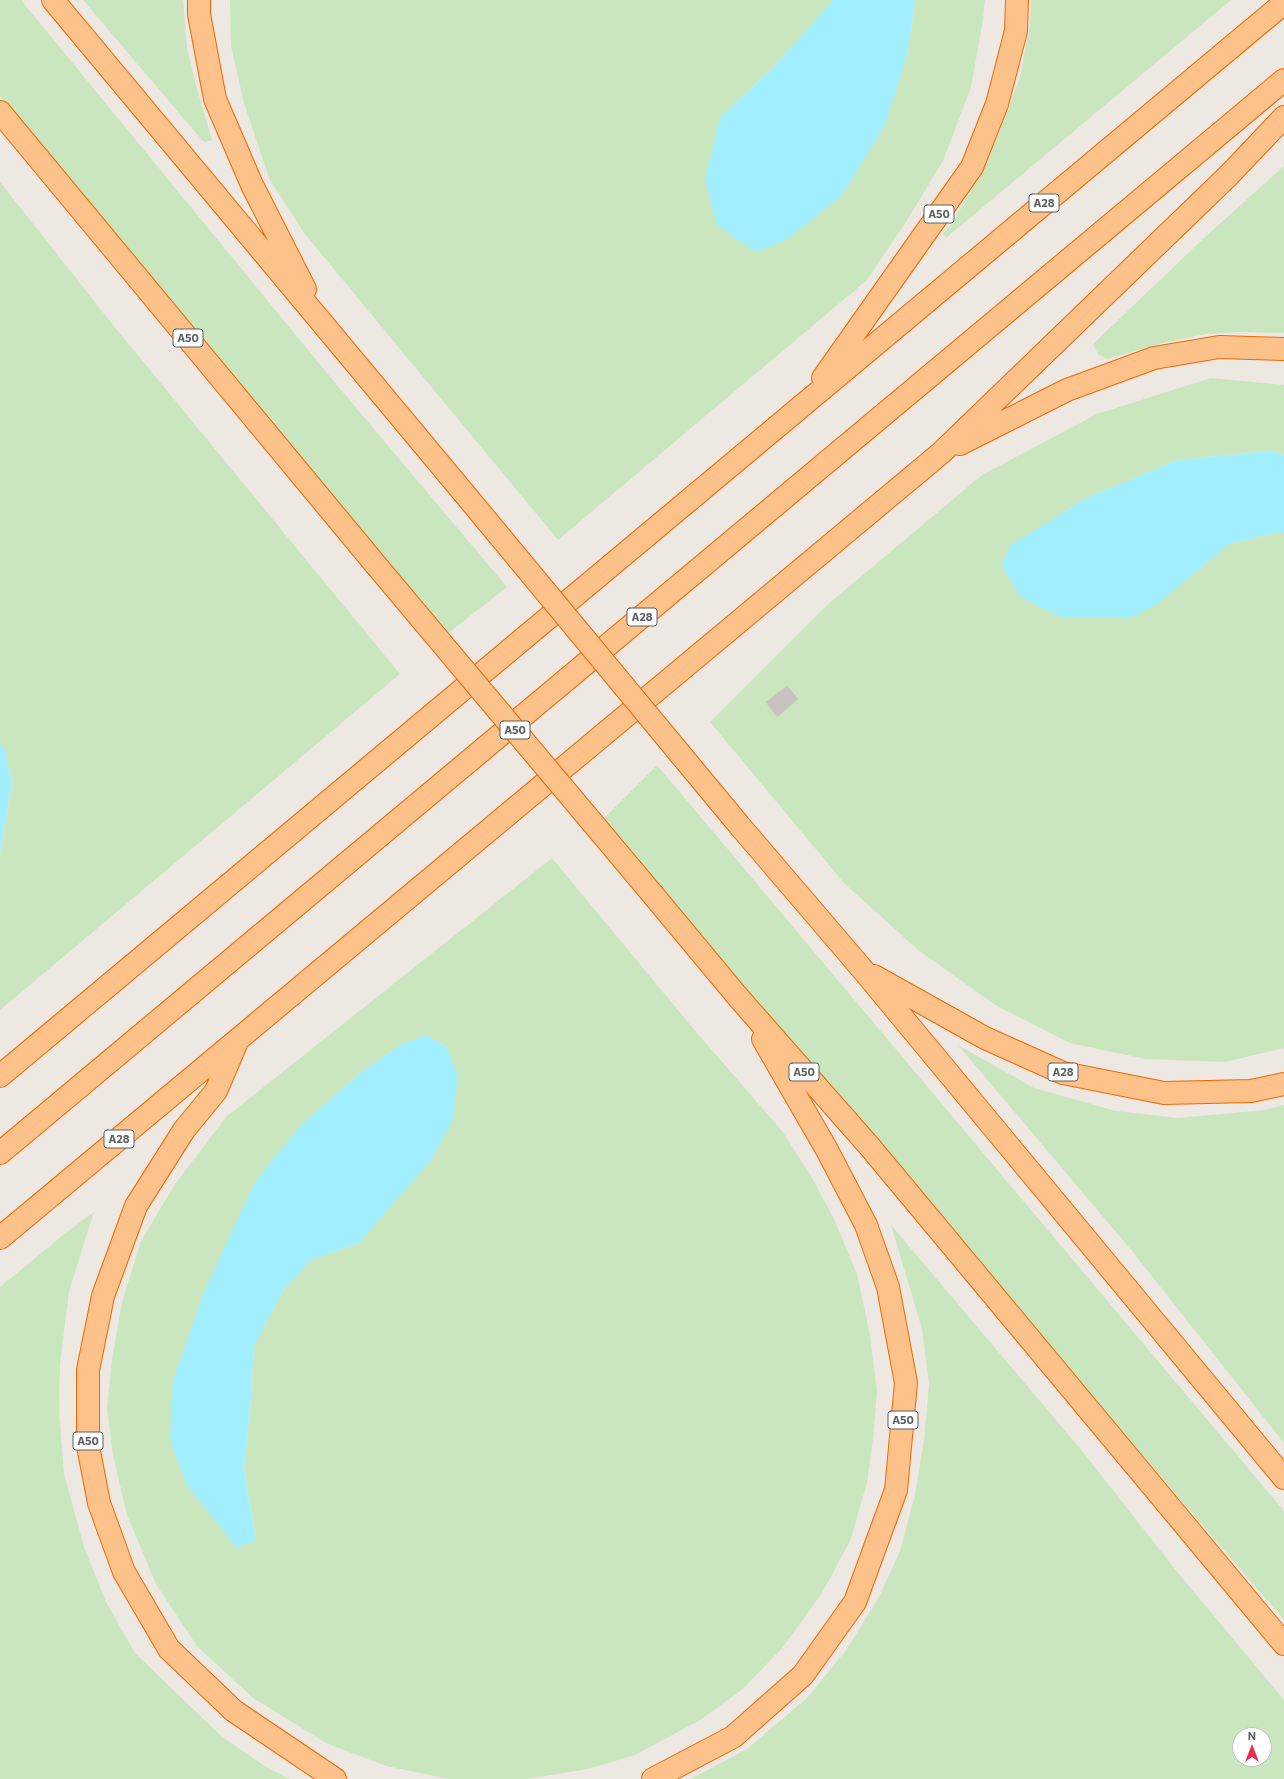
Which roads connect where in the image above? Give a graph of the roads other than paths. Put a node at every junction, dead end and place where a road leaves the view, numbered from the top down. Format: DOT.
graph roads {
  1 [pos="52,0"];
  2 [pos="199,0"];
  3 [pos="1018,0"];
  4 [pos="1284,4"];
  5 [pos="1284,80"];
  6 [pos="0,112"];
  7 [pos="1284,117"];
  8 [pos="323,324"];
  9 [pos="1284,349"];
  10 [pos="805,403"];
  11 [pos="941,453"];
  12 [pos="863,970"];
  13 [pos="738,996"];
  14 [pos="238,1040"];
  15 [pos="0,1076"];
  16 [pos="1284,1084"];
  17 [pos="0,1154"];
  18 [pos="0,1238"];
  19 [pos="1284,1478"];
  20 [pos="1284,1644"];
  21 [pos="335,1779"];
  22 [pos="653,1779"];
  1 -- 8 [label="highway"];
  2 -- 8 [label="highway"];
  3 -- 10 [label="highway, A50"];
  4 -- 10 [label="highway, A28"];
  5 -- 17 [label="highway, A28"];
  6 -- 13 [label="highway, A50, bridge"];
  7 -- 11 [label="highway, A28"];
  8 -- 12 [label="highway, bridge"];
  9 -- 11 [label="highway, A28"];
  10 -- 15 [label="highway, A28"];
  11 -- 14 [label="highway, A28"];
  12 -- 16 [label="highway, A28"];
  12 -- 19 [label="highway"];
  13 -- 20 [label="highway, A50"];
  13 -- 22 [label="highway, A50"];
  14 -- 18 [label="highway, A28"];
  14 -- 21 [label="highway, A50"];
}
